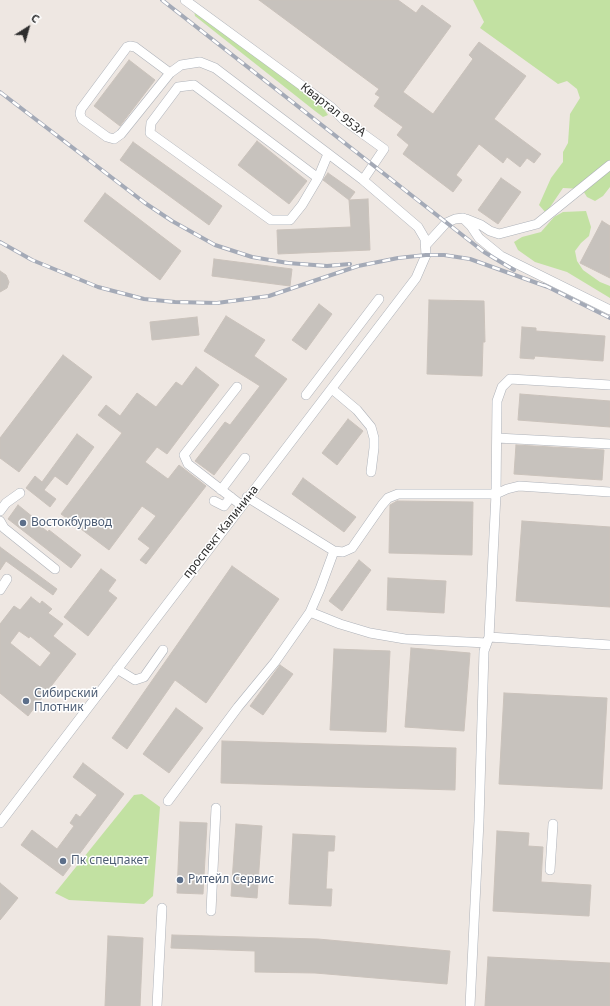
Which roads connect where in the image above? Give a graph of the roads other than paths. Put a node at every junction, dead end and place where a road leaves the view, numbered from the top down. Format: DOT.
graph roads {
  1 [pos="185,0"];
  2 [pos="170,73"];
  3 [pos="328,154"];
  4 [pos="610,165"];
  5 [pos="318,178"];
  6 [pos="363,180"];
  7 [pos="463,218"];
  8 [pos="425,240"];
  9 [pos="379,299"];
  10 [pos="610,310"];
  11 [pos="610,385"];
  12 [pos="237,387"];
  13 [pos="332,389"];
  14 [pos="306,395"];
  15 [pos="497,438"];
  16 [pos="610,444"];
  17 [pos="245,458"];
  18 [pos="371,472"];
  19 [pos="222,490"];
  20 [pos="610,492"];
  21 [pos="20,493"];
  22 [pos="496,494"];
  23 [pos="231,497"];
  24 [pos="247,498"];
  25 [pos="214,501"];
  26 [pos="241,505"];
  27 [pos="0,511"];
  28 [pos="0,522"];
  29 [pos="334,551"];
  30 [pos="55,569"];
  31 [pos="8,579"];
  32 [pos="0,590"];
  33 [pos="310,612"];
  34 [pos="488,640"];
  35 [pos="610,645"];
  36 [pos="163,650"];
  37 [pos="117,669"];
  38 [pos="168,801"];
  39 [pos="216,808"];
  40 [pos="0,822"];
  41 [pos="553,824"];
  42 [pos="550,870"];
  43 [pos="162,908"];
  44 [pos="211,911"];
  45 [pos="157,1006"];
  46 [pos="470,1006"];
  1 -- 6 [label="street, Квартал 953А"];
  2 -- 2 [label="street"];
  2 -- 3 [label="street"];
  3 -- 5 [label="street"];
  3 -- 6 [label="street"];
  4 -- 7 [label="street"];
  5 -- 5 [label="street"];
  6 -- 8 [label="street"];
  7 -- 8 [label="street"];
  7 -- 10 [label="street"];
  8 -- 13 [label="street, проспект Калинина"];
  9 -- 14 [label="street"];
  11 -- 15 [label="street"];
  12 -- 19 [label="street"];
  13 -- 18 [label="street"];
  13 -- 24 [label="street, проспект Калинина"];
  15 -- 16 [label="street"];
  15 -- 22 [label="street"];
  17 -- 19 [label="street"];
  19 -- 23 [label="street"];
  20 -- 22 [label="street"];
  21 -- 27 [label="street"];
  22 -- 29 [label="street"];
  22 -- 34 [label="street"];
  23 -- 25 [label="street"];
  23 -- 26 [label="street"];
  24 -- 26 [label="street, проспект Калинина"];
  24 -- 29 [label="street"];
  26 -- 37 [label="street, проспект Калинина"];
  28 -- 30 [label="street"];
  29 -- 33 [label="street"];
  31 -- 32 [label="street"];
  33 -- 34 [label="street"];
  33 -- 38 [label="street"];
  34 -- 35 [label="street"];
  34 -- 46 [label="street"];
  36 -- 37 [label="street"];
  37 -- 40 [label="street, проспект Калинина"];
  39 -- 44 [label="street"];
  41 -- 42 [label="street"];
  43 -- 45 [label="street"];
}
